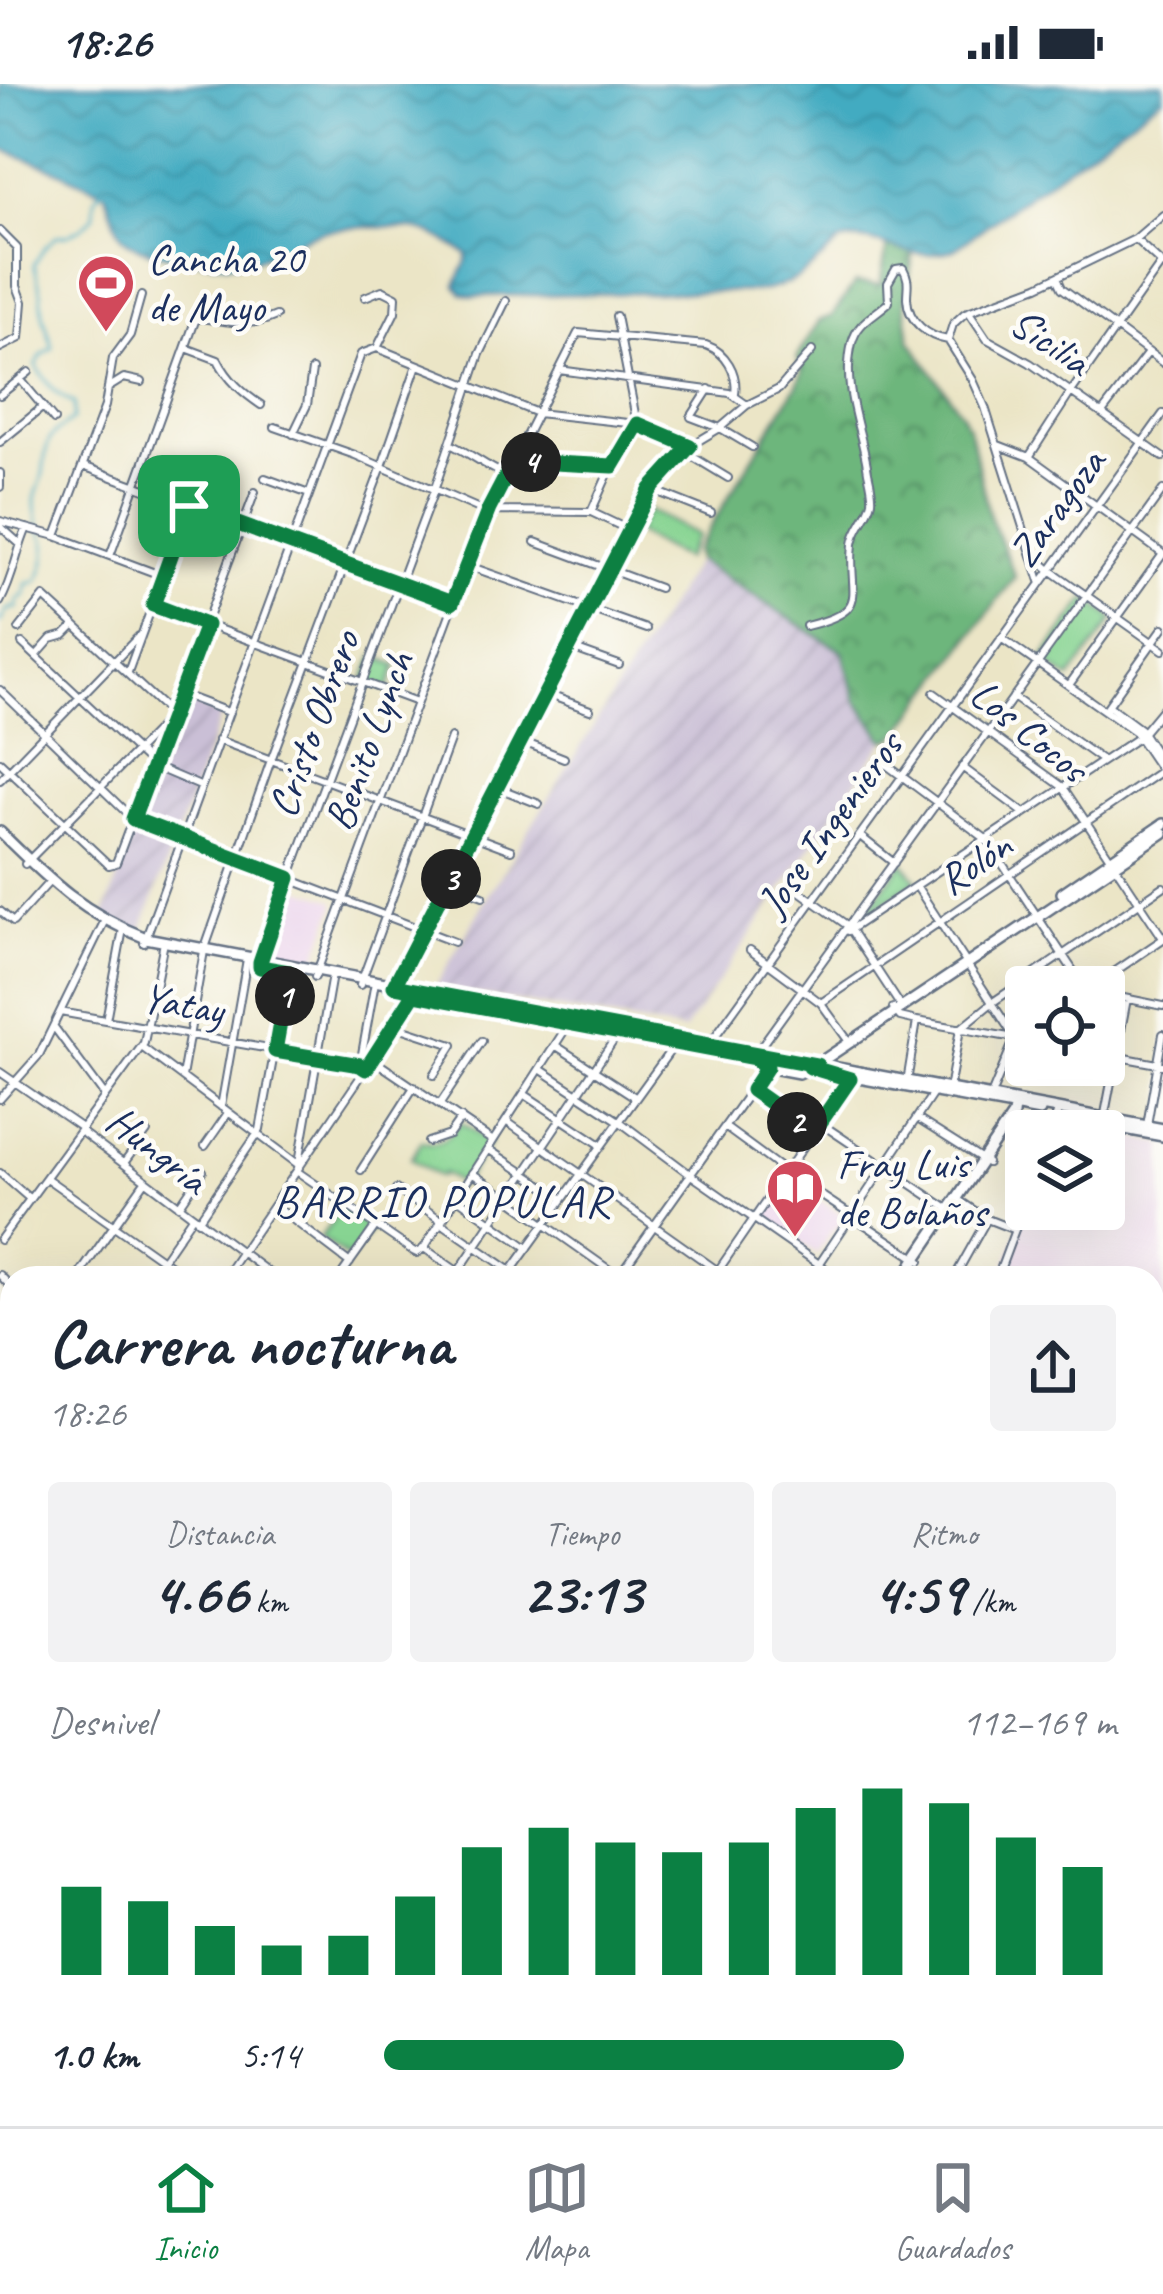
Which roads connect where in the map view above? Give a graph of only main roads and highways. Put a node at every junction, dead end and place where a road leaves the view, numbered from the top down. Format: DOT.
graph roads {
  1 [pos="1163,828"];
  2 [pos="0,836"];
  3 [pos="676,1041"];
  4 [pos="848,1041"];
  5 [pos="755,1055"];
  6 [pos="831,1056"];
  7 [pos="812,1065"];
  8 [pos="836,1069"];
  9 [pos="934,1091"];
  10 [pos="1018,1107"];
  11 [pos="1163,1132"];
  12 [pos="914,1266"];
  1 -- 4 [label="main road"];
  2 -- 3 [label="main road"];
  3 -- 5 [label="main road"];
  3 -- 5 [label="main road"];
  4 -- 6 [label="main road"];
  4 -- 7 [label="main road"];
  5 -- 7 [label="main road"];
  5 -- 7 [label="main road"];
  6 -- 7 [label="main road"];
  6 -- 8 [label="main road"];
  7 -- 8 [label="main road"];
  7 -- 9 [label="main road"];
  8 -- 9 [label="main road"];
  9 -- 10 [label="main road"];
  9 -- 10 [label="main road"];
  10 -- 11 [label="main road"];
  10 -- 11 [label="main road"];
  10 -- 12 [label="main road"];
}
